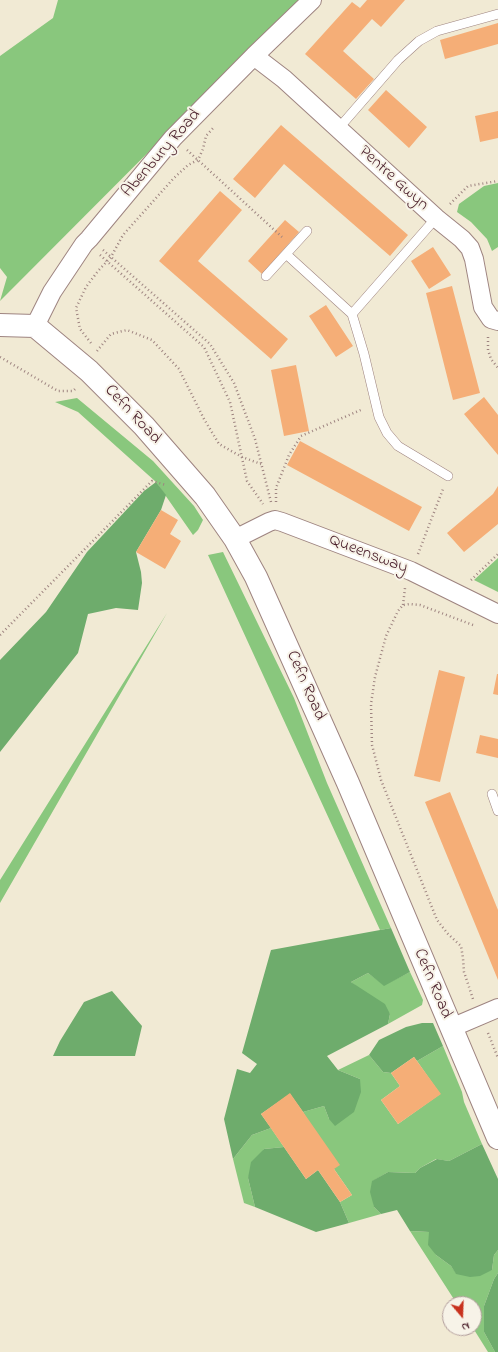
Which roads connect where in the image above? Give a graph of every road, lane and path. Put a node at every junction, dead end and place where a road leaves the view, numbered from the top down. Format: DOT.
graph roads {
  1 [pos="312,0"];
  2 [pos="498,14"];
  3 [pos="254,56"];
  4 [pos="216,124"];
  5 [pos="338,129"];
  6 [pos="173,138"];
  7 [pos="198,160"];
  8 [pos="498,181"];
  9 [pos="436,218"];
  10 [pos="307,231"];
  11 [pos="87,241"];
  12 [pos="293,247"];
  13 [pos="286,254"];
  14 [pos="111,257"];
  15 [pos="107,260"];
  16 [pos="266,276"];
  17 [pos="352,314"];
  18 [pos="494,320"];
  19 [pos="0,325"];
  20 [pos="35,326"];
  21 [pos="97,350"];
  22 [pos="0,357"];
  23 [pos="498,368"];
  24 [pos="89,371"];
  25 [pos="376,403"];
  26 [pos="242,457"];
  27 [pos="262,464"];
  28 [pos="448,476"];
  29 [pos="170,486"];
  30 [pos="275,520"];
  31 [pos="235,539"];
  32 [pos="498,554"];
  33 [pos="411,571"];
  34 [pos="456,594"];
  35 [pos="498,614"];
  36 [pos="477,627"];
  37 [pos="0,635"];
  38 [pos="492,794"];
  39 [pos="498,811"];
  40 [pos="498,1008"];
  41 [pos="480,1016"];
  42 [pos="451,1028"];
  43 [pos="498,1058"];
  44 [pos="498,1138"];
  1 -- 3 [label="street, Abenbury Road"];
  2 -- 5 [label="lane"];
  3 -- 5 [label="street, Pentre Gwyn"];
  3 -- 6 [label="street, Abenbury Road"];
  4 -- 7 [label="path"];
  5 -- 9 [label="street, Pentre Gwyn"];
  6 -- 7 [label="path"];
  6 -- 11 [label="street, Abenbury Road"];
  7 -- 12 [label="path"];
  7 -- 14 [label="path"];
  8 -- 9 [label="path"];
  9 -- 17 [label="lane"];
  9 -- 18 [label="street, Pentre Gwyn"];
  10 -- 12 [label="lane"];
  11 -- 14 [label="path"];
  11 -- 15 [label="path"];
  11 -- 20 [label="street, Abenbury Road"];
  12 -- 13 [label="lane"];
  13 -- 16 [label="lane"];
  13 -- 17 [label="lane"];
  14 -- 15 [label="path"];
  14 -- 27 [label="path"];
  15 -- 21 [label="path"];
  15 -- 26 [label="path"];
  17 -- 25 [label="lane"];
  18 -- 23 [label="path"];
  19 -- 20 [label="street"];
  20 -- 24 [label="street, Cefn Road"];
  21 -- 24 [label="path"];
  21 -- 26 [label="path"];
  22 -- 24 [label="path"];
  24 -- 31 [label="street, Cefn Road"];
  25 -- 28 [label="lane"];
  25 -- 30 [label="path"];
  26 -- 27 [label="path"];
  26 -- 30 [label="path"];
  27 -- 30 [label="path"];
  28 -- 33 [label="path"];
  29 -- 37 [label="path"];
  30 -- 31 [label="street"];
  30 -- 33 [label="street, Queensway"];
  31 -- 42 [label="street, Cefn Road"];
  32 -- 34 [label="path"];
  33 -- 34 [label="street, Queensway"];
  34 -- 35 [label="street, Queensway"];
  36 -- 41 [label="path"];
  38 -- 39 [label="lane"];
  40 -- 41 [label="street"];
  41 -- 42 [label="street"];
  41 -- 43 [label="path"];
  42 -- 44 [label="street, Cefn Road"];
}
